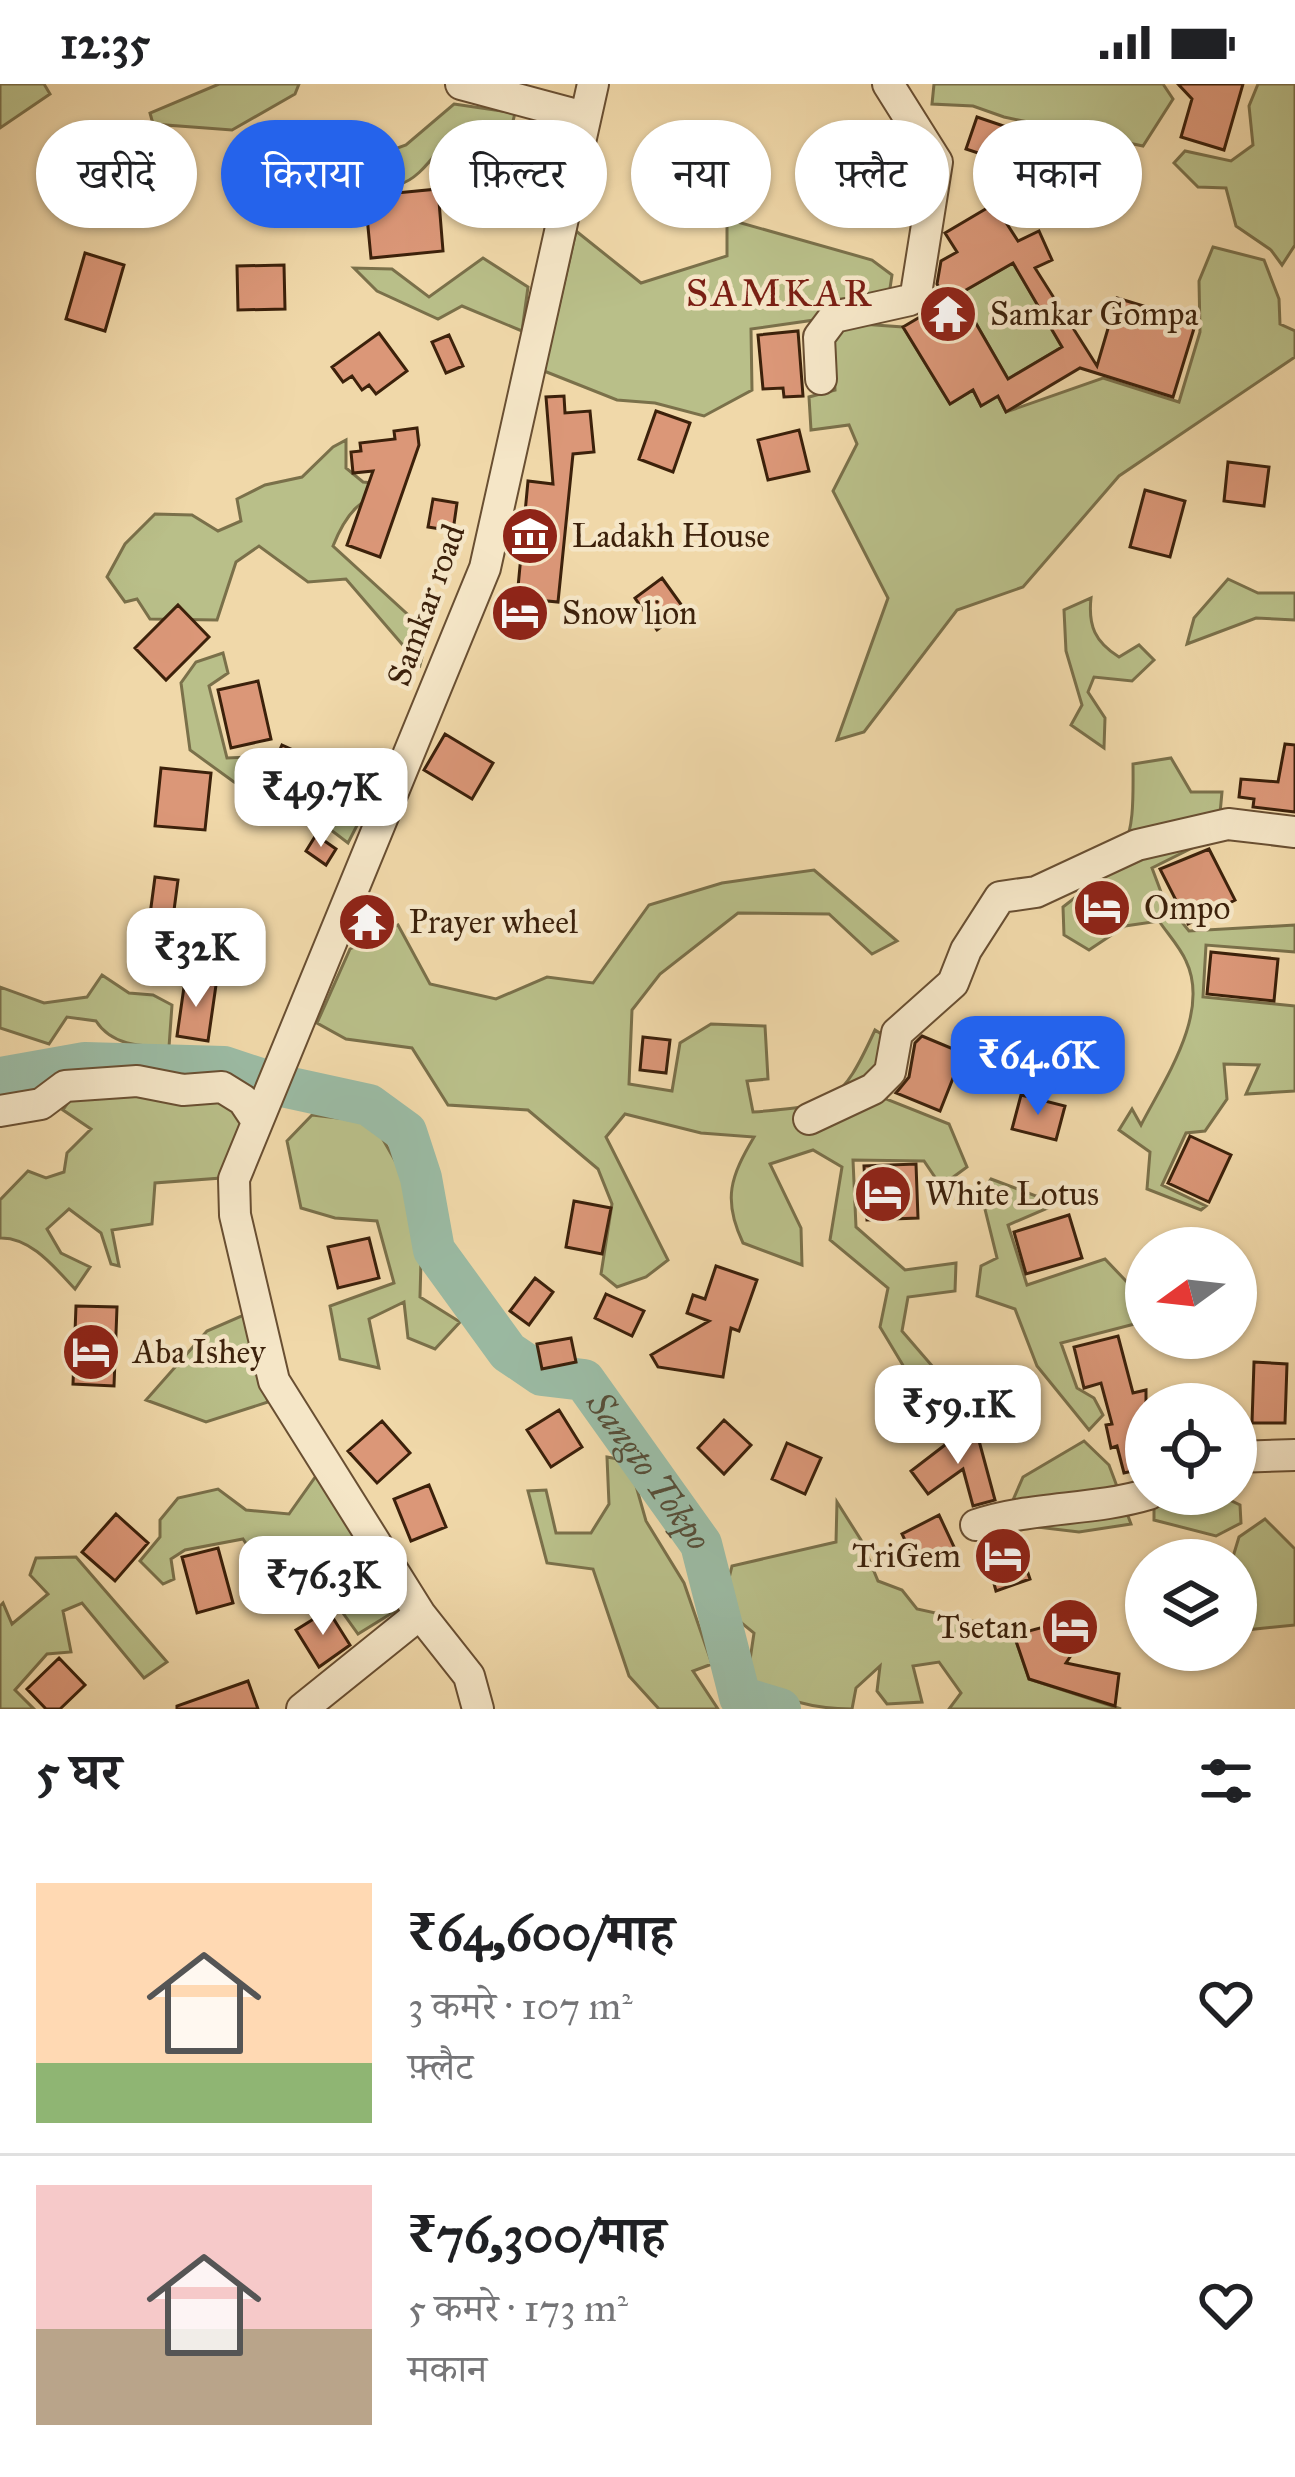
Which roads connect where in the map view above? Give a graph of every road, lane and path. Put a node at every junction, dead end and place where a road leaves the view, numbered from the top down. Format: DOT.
graph roads {
  1 [pos="461,84"];
  2 [pos="593,84"];
  3 [pos="888,84"];
  4 [pos="584,117"];
  5 [pos="821,379"];
  6 [pos="1295,832"];
  7 [pos="0,1111"];
  8 [pos="261,1111"];
  9 [pos="808,1119"];
  10 [pos="1295,1455"];
  11 [pos="1257,1456"];
  12 [pos="1125,1499"];
  13 [pos="976,1525"];
  14 [pos="420,1613"];
  15 [pos="302,1709"];
  16 [pos="478,1709"];
  1 -- 4 [label="street"];
  2 -- 4 [label="street, Samkar road"];
  3 -- 5 [label="street"];
  4 -- 8 [label="street, Samkar road"];
  6 -- 9 [label="street"];
  7 -- 8 [label="street"];
  8 -- 14 [label="street, Samkar road"];
  10 -- 11 [label="street"];
  12 -- 13 [label="street"];
  14 -- 15 [label="street"];
  14 -- 16 [label="street, Samkar road"];
}
